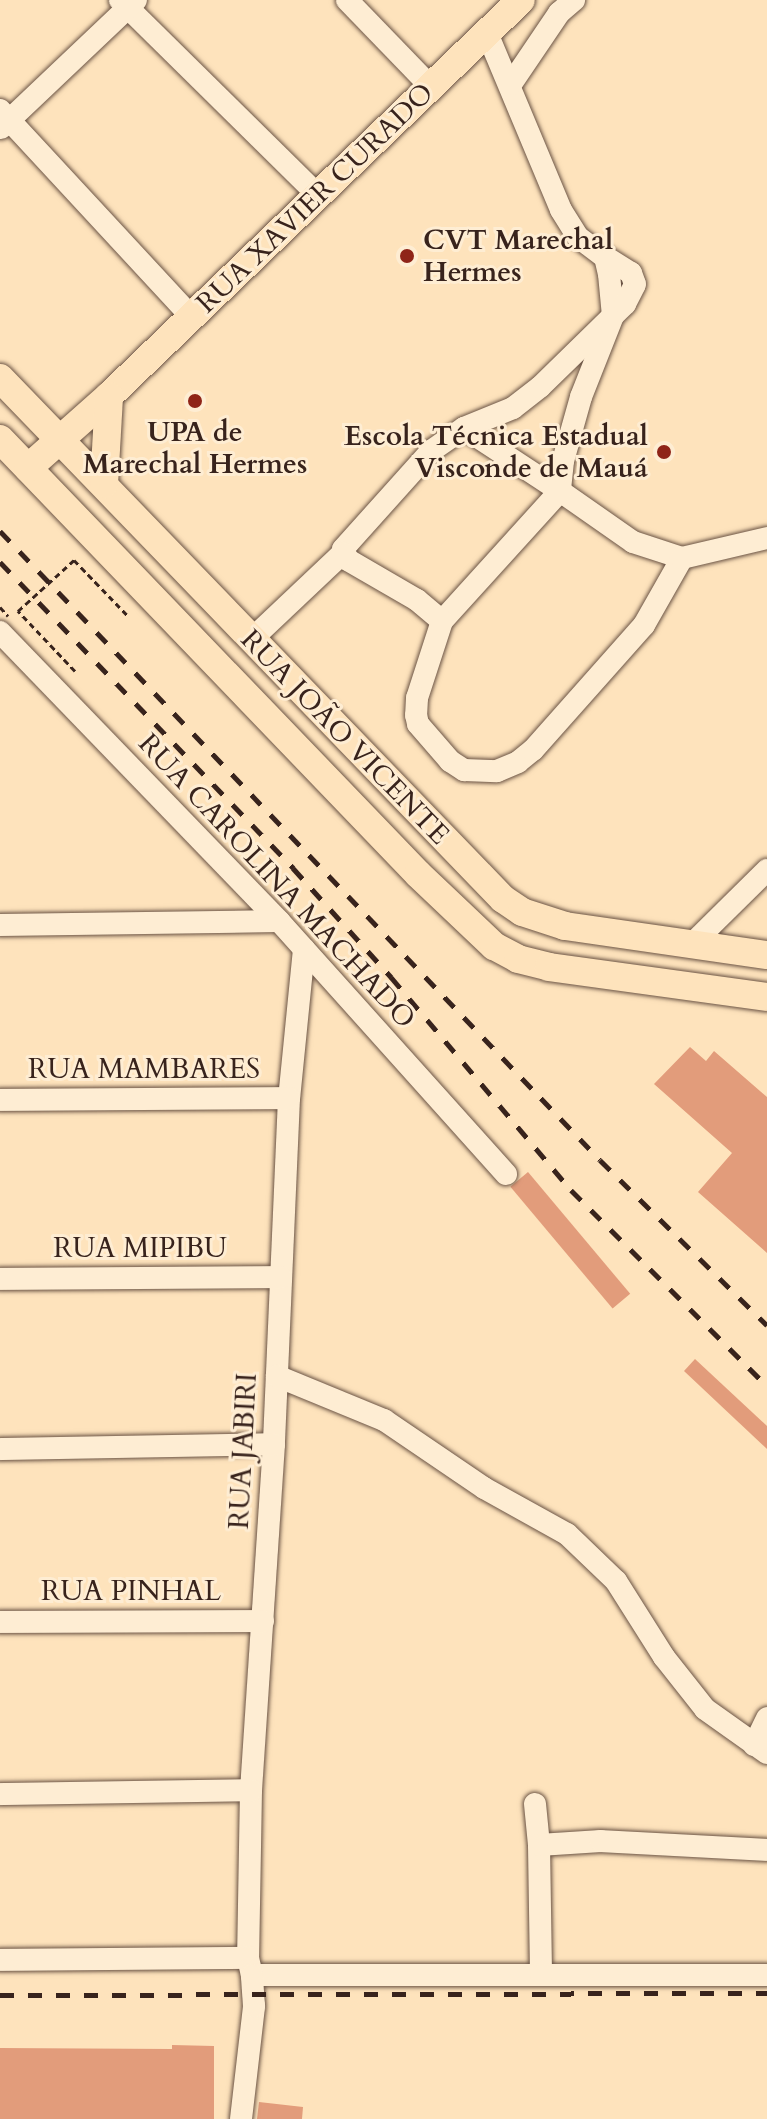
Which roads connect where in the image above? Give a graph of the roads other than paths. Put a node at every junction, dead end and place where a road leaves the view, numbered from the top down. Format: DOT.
graph roads {
  1 [pos="347,0"];
  2 [pos="521,0"];
  3 [pos="574,0"];
  4 [pos="128,3"];
  5 [pos="487,33"];
  6 [pos="511,84"];
  7 [pos="431,87"];
  8 [pos="3,120"];
  9 [pos="317,194"];
  10 [pos="191,316"];
  11 [pos="613,316"];
  12 [pos="0,378"];
  13 [pos="109,396"];
  14 [pos="464,428"];
  15 [pos="0,439"];
  16 [pos="59,439"];
  17 [pos="28,468"];
  18 [pos="104,484"];
  19 [pos="560,491"];
  20 [pos="767,538"];
  21 [pos="343,553"];
  22 [pos="682,558"];
  23 [pos="442,621"];
  24 [pos="0,632"];
  25 [pos="252,639"];
  26 [pos="220,669"];
  27 [pos="456,854"];
  28 [pos="418,874"];
  29 [pos="765,877"];
  30 [pos="279,921"];
  31 [pos="0,925"];
  32 [pos="683,944"];
  33 [pos="304,949"];
  34 [pos="767,955"];
  35 [pos="670,985"];
  36 [pos="767,997"];
  37 [pos="289,1098"];
  38 [pos="0,1100"];
  39 [pos="506,1174"];
  40 [pos="281,1277"];
  41 [pos="0,1279"];
  42 [pos="277,1376"];
  43 [pos="274,1444"];
  44 [pos="0,1449"];
  45 [pos="263,1621"];
  46 [pos="0,1622"];
  47 [pos="767,1718"];
  48 [pos="760,1749"];
  49 [pos="251,1790"];
  50 [pos="0,1794"];
  51 [pos="535,1804"];
  52 [pos="539,1845"];
  53 [pos="767,1850"];
  54 [pos="0,1960"];
  55 [pos="250,1966"];
  56 [pos="541,1975"];
  57 [pos="767,1975"];
  58 [pos="241,2119"];
  1 -- 7 [label="street"];
  2 -- 5 [label="main road, RUA XAVIER CURADO"];
  3 -- 6 [label="street"];
  4 -- 8 [label="street"];
  4 -- 9 [label="street"];
  5 -- 6 [label="street"];
  5 -- 7 [label="main road, RUA XAVIER CURADO"];
  6 -- 11 [label="street"];
  7 -- 9 [label="main road, RUA XAVIER CURADO"];
  8 -- 10 [label="street"];
  9 -- 10 [label="main road, RUA XAVIER CURADO"];
  10 -- 13 [label="main road, RUA XAVIER CURADO"];
  11 -- 14 [label="street"];
  11 -- 19 [label="street"];
  12 -- 16 [label="main road, RUA JOÃO VICENTE"];
  13 -- 16 [label="main road, RUA XAVIER CURADO"];
  13 -- 18 [label="main road"];
  14 -- 19 [label="street"];
  14 -- 21 [label="street"];
  15 -- 17 [label="main road, RUA JOÃO VICENTE"];
  16 -- 17 [label="main road, RUA XAVIER CURADO"];
  16 -- 18 [label="main road, RUA JOÃO VICENTE"];
  17 -- 26 [label="main road, RUA JOÃO VICENTE"];
  18 -- 25 [label="main road, RUA JOÃO VICENTE"];
  19 -- 22 [label="street"];
  19 -- 23 [label="street"];
  20 -- 22 [label="street"];
  21 -- 23 [label="street"];
  21 -- 25 [label="street"];
  22 -- 23 [label="street"];
  24 -- 30 [label="street, RUA CAROLINA MACHADO"];
  25 -- 26 [label="main road"];
  25 -- 27 [label="main road, RUA JOÃO VICENTE"];
  26 -- 28 [label="main road, RUA JOÃO VICENTE"];
  27 -- 28 [label="main road"];
  27 -- 32 [label="main road, RUA JOÃO VICENTE"];
  28 -- 35 [label="main road, RUA JOÃO VICENTE"];
  29 -- 32 [label="street"];
  30 -- 31 [label="street"];
  30 -- 33 [label="street, RUA CAROLINA MACHADO"];
  32 -- 34 [label="main road, RUA JOÃO VICENTE"];
  32 -- 35 [label="main road"];
  33 -- 37 [label="street, RUA JABIRI"];
  33 -- 39 [label="street, RUA CAROLINA MACHADO"];
  35 -- 36 [label="main road, RUA JOÃO VICENTE"];
  37 -- 38 [label="street, RUA MAMBARES"];
  37 -- 40 [label="street, RUA JABIRI"];
  40 -- 41 [label="street, RUA MIPIBU"];
  40 -- 42 [label="street, RUA JABIRI"];
  42 -- 43 [label="street, RUA JABIRI"];
  42 -- 48 [label="street"];
  43 -- 44 [label="street"];
  43 -- 45 [label="street, RUA JABIRI"];
  45 -- 46 [label="street, RUA PINHAL"];
  45 -- 49 [label="street, RUA JABIRI"];
  47 -- 48 [label="street"];
  49 -- 50 [label="street"];
  49 -- 55 [label="street, RUA JABIRI"];
  51 -- 52 [label="street"];
  52 -- 53 [label="street"];
  52 -- 56 [label="street"];
  54 -- 55 [label="street"];
  55 -- 56 [label="street"];
  55 -- 58 [label="street, RUA JABIRI"];
  56 -- 57 [label="street"];
}
